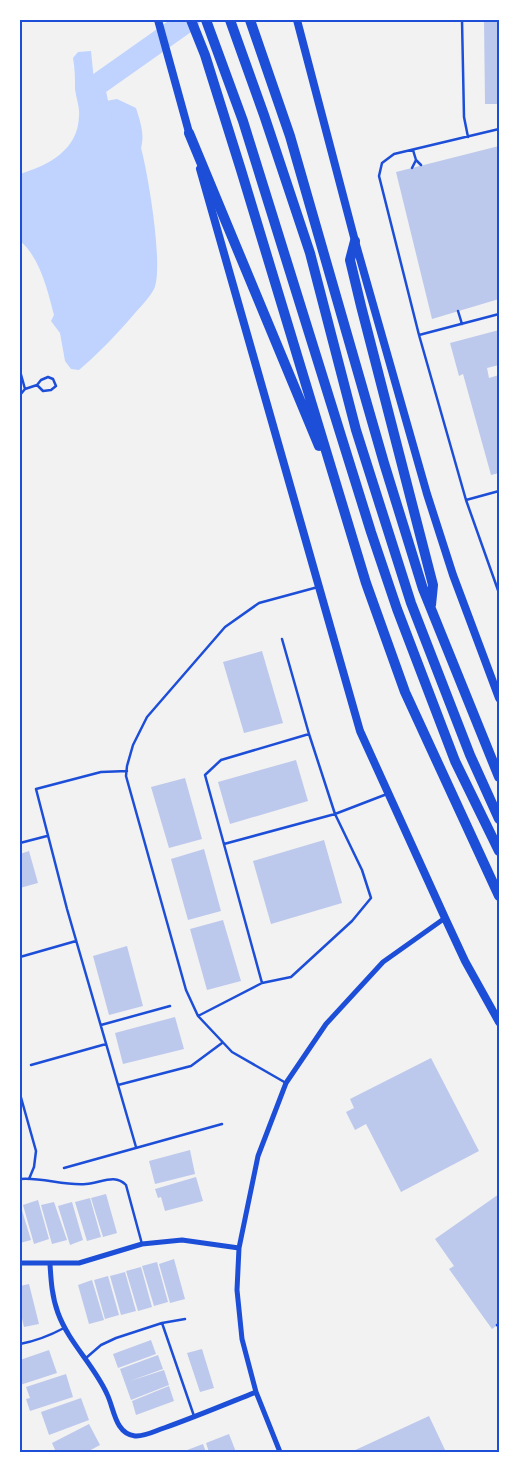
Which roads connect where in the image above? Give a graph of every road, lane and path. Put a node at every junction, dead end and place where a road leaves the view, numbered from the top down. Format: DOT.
graph roads {
  1 [pos="158,20"];
  2 [pos="191,20"];
  3 [pos="206,20"];
  4 [pos="230,20"];
  5 [pos="297,20"];
  6 [pos="462,20"];
  7 [pos="252,25"];
  8 [pos="499,129"];
  9 [pos="189,133"];
  10 [pos="468,137"];
  11 [pos="414,150"];
  12 [pos="416,160"];
  13 [pos="421,165"];
  14 [pos="412,168"];
  15 [pos="355,241"];
  16 [pos="458,311"];
  17 [pos="499,314"];
  18 [pos="462,324"];
  19 [pos="419,335"];
  20 [pos="20,371"];
  21 [pos="37,385"];
  22 [pos="25,389"];
  23 [pos="20,395"];
  24 [pos="499,491"];
  25 [pos="466,500"];
  26 [pos="341,501"];
  27 [pos="319,587"];
  28 [pos="499,593"];
  29 [pos="431,611"];
  30 [pos="282,639"];
  31 [pos="499,698"];
  32 [pos="309,734"];
  33 [pos="127,771"];
  34 [pos="499,777"];
  35 [pos="388,793"];
  36 [pos="335,814"];
  37 [pos="499,819"];
  38 [pos="48,836"];
  39 [pos="20,843"];
  40 [pos="224,844"];
  41 [pos="499,852"];
  42 [pos="499,896"];
  43 [pos="445,918"];
  44 [pos="77,941"];
  45 [pos="20,956"];
  46 [pos="262,983"];
  47 [pos="170,1006"];
  48 [pos="198,1016"];
  49 [pos="499,1022"];
  50 [pos="101,1025"];
  51 [pos="222,1043"];
  52 [pos="106,1044"];
  53 [pos="31,1065"];
  54 [pos="286,1083"];
  55 [pos="118,1085"];
  56 [pos="20,1094"];
  57 [pos="222,1124"];
  58 [pos="136,1148"];
  59 [pos="64,1168"];
  60 [pos="29,1178"];
  61 [pos="20,1179"];
  62 [pos="142,1244"];
  63 [pos="239,1248"];
  64 [pos="20,1263"];
  65 [pos="50,1264"];
  66 [pos="185,1320"];
  67 [pos="162,1323"];
  68 [pos="64,1328"];
  69 [pos="20,1344"];
  70 [pos="86,1358"];
  71 [pos="256,1392"];
  72 [pos="194,1417"];
  73 [pos="280,1452"];
  1 -- 9 [label="main road"];
  2 -- 26 [label="highway"];
  3 -- 41 [label="highway"];
  4 -- 37 [label="highway"];
  5 -- 15 [label="main road"];
  6 -- 10 [label="lane"];
  7 -- 29 [label="highway"];
  8 -- 10 [label="lane"];
  9 -- 26 [label="highway"];
  9 -- 27 [label="main road"];
  10 -- 11 [label="lane"];
  11 -- 12 [label="lane"];
  11 -- 19 [label="lane"];
  12 -- 13 [label="lane"];
  12 -- 14 [label="lane"];
  15 -- 29 [label="highway"];
  15 -- 31 [label="main road"];
  16 -- 18 [label="lane"];
  17 -- 18 [label="lane"];
  18 -- 19 [label="lane"];
  19 -- 25 [label="lane"];
  20 -- 22 [label="lane"];
  21 -- 21 [label="lane"];
  21 -- 22 [label="lane"];
  22 -- 23 [label="lane"];
  24 -- 25 [label="lane"];
  25 -- 28 [label="lane"];
  26 -- 42 [label="highway"];
  27 -- 33 [label="lane"];
  27 -- 35 [label="main road"];
  29 -- 34 [label="highway"];
  30 -- 32 [label="lane"];
  32 -- 36 [label="lane"];
  32 -- 40 [label="lane"];
  33 -- 38 [label="lane"];
  33 -- 48 [label="lane"];
  35 -- 36 [label="lane"];
  35 -- 43 [label="main road"];
  36 -- 40 [label="lane"];
  36 -- 46 [label="lane"];
  38 -- 39 [label="lane"];
  38 -- 44 [label="lane"];
  40 -- 46 [label="lane"];
  43 -- 49 [label="main road"];
  43 -- 54 [label="street"];
  44 -- 45 [label="lane"];
  44 -- 50 [label="lane"];
  46 -- 48 [label="lane"];
  47 -- 50 [label="lane"];
  48 -- 51 [label="lane"];
  50 -- 52 [label="lane"];
  51 -- 54 [label="lane"];
  51 -- 55 [label="lane"];
  52 -- 53 [label="lane"];
  52 -- 55 [label="lane"];
  54 -- 63 [label="street"];
  55 -- 58 [label="lane"];
  56 -- 60 [label="lane"];
  57 -- 58 [label="lane"];
  58 -- 59 [label="lane"];
  60 -- 61 [label="lane"];
  60 -- 62 [label="lane"];
  62 -- 63 [label="street"];
  62 -- 65 [label="street"];
  63 -- 71 [label="street"];
  64 -- 65 [label="street"];
  65 -- 68 [label="street"];
  66 -- 67 [label="lane"];
  67 -- 70 [label="lane"];
  67 -- 72 [label="lane"];
  68 -- 69 [label="lane"];
  68 -- 70 [label="street"];
  70 -- 72 [label="street"];
  71 -- 72 [label="street"];
  71 -- 73 [label="street"];
}
